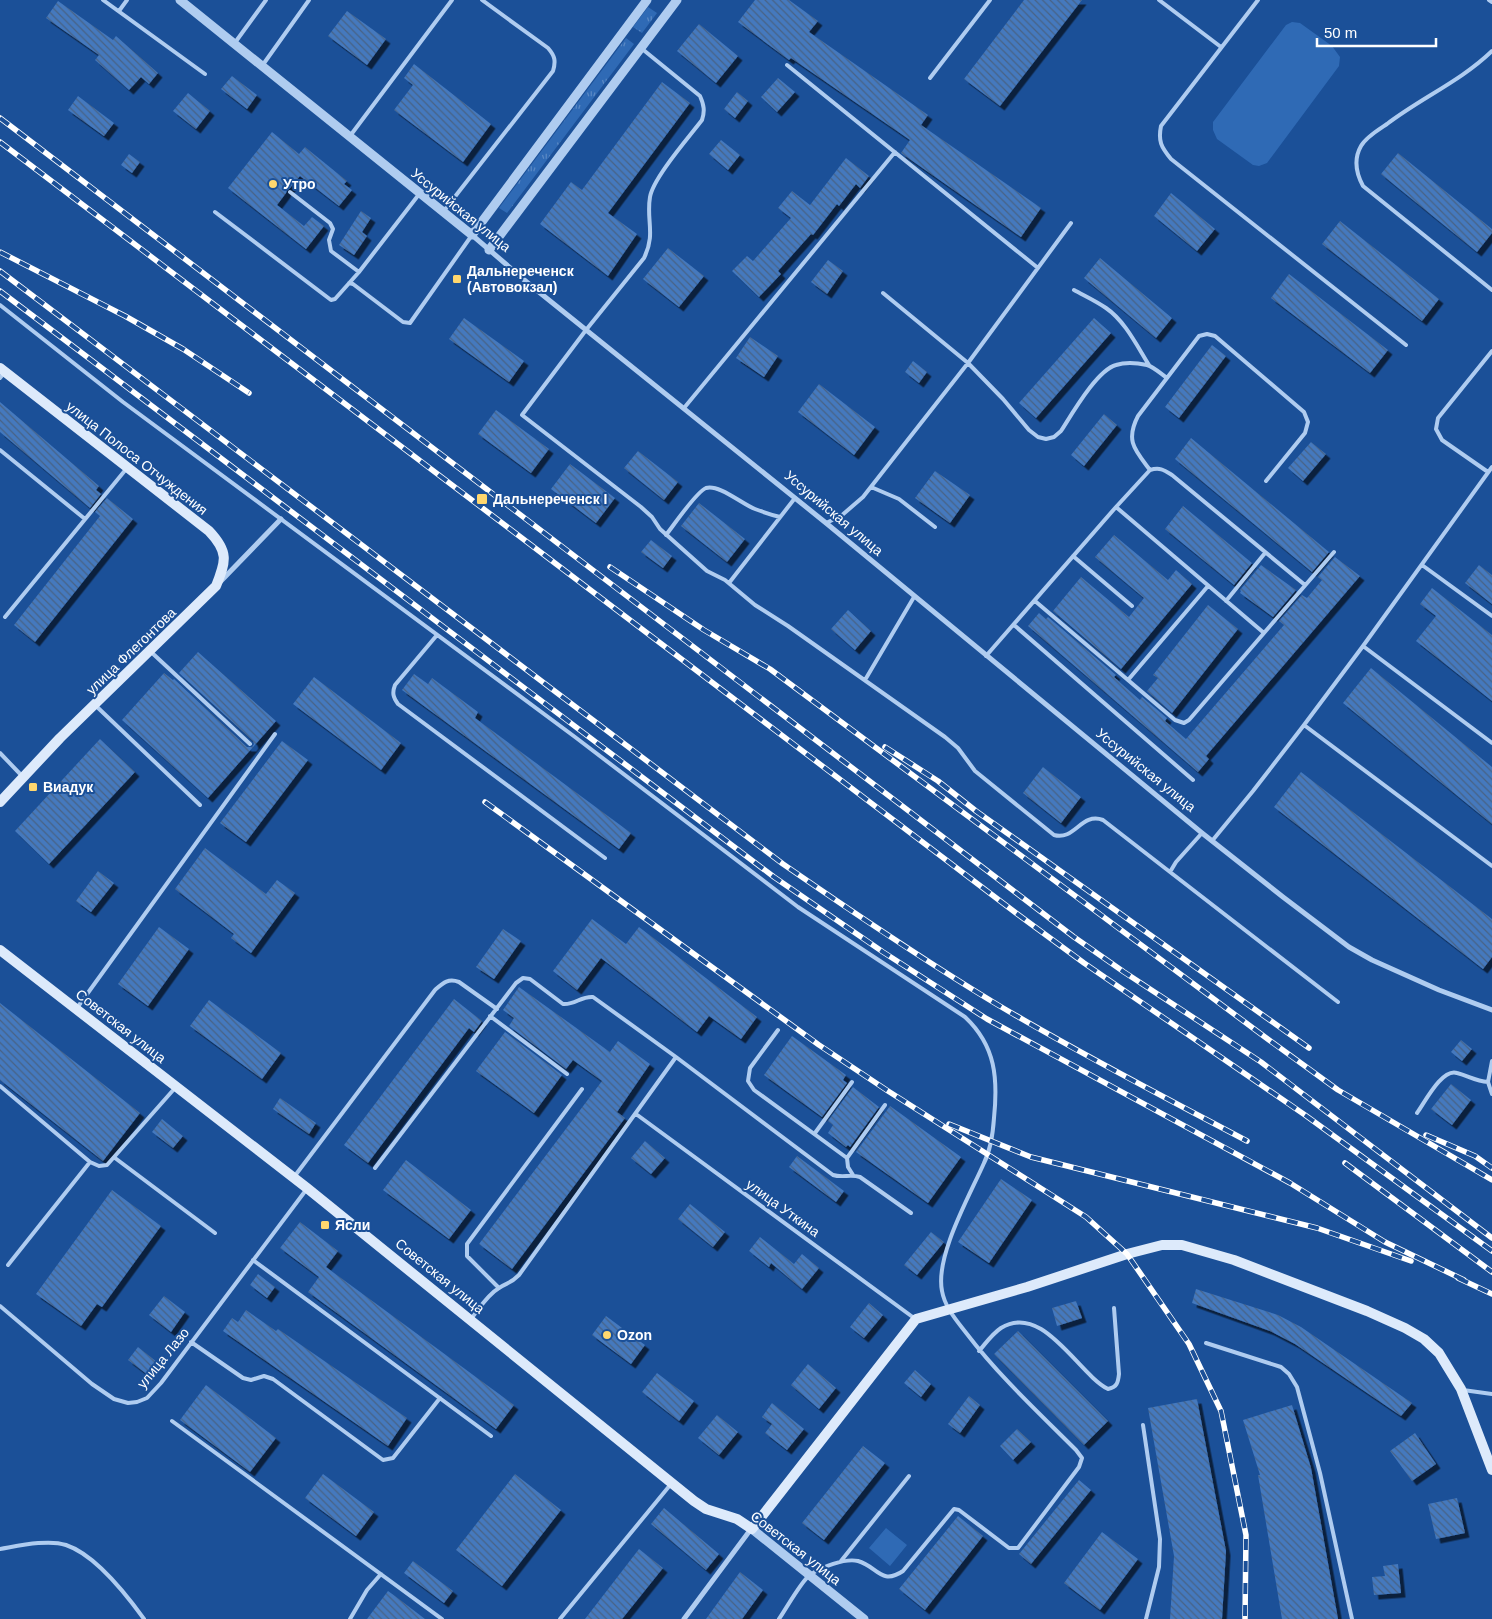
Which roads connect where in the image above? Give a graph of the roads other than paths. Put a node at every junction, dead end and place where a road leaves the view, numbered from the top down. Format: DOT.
graph roads {
  1 [pos="103,0"];
  2 [pos="127,0"];
  3 [pos="180,0"];
  4 [pos="266,0"];
  5 [pos="309,0"];
  6 [pos="452,0"];
  7 [pos="482,0"];
  8 [pos="648,0"];
  9 [pos="677,0"];
  10 [pos="990,0"];
  11 [pos="1159,0"];
  12 [pos="1258,0"];
  13 [pos="119,12"];
  14 [pos="234,44"];
  15 [pos="640,47"];
  16 [pos="1221,47"];
  17 [pos="1492,51"];
  18 [pos="787,65"];
  19 [pos="262,66"];
  20 [pos="205,74"];
  21 [pos="930,78"];
  22 [pos="350,137"];
  23 [pos="895,152"];
  24 [pos="290,192"];
  25 [pos="420,193"];
  26 [pos="215,212"];
  27 [pos="443,212"];
  28 [pos="1071,223"];
  29 [pos="472,235"];
  30 [pos="489,250"];
  31 [pos="1038,268"];
  32 [pos="359,272"];
  33 [pos="349,283"];
  34 [pos="1074,290"];
  35 [pos="1492,290"];
  36 [pos="883,294"];
  37 [pos="0,305"];
  38 [pos="586,330"];
  39 [pos="1406,345"];
  40 [pos="1492,350"];
  41 [pos="968,363"];
  42 [pos="1149,366"];
  43 [pos="2,373"];
  44 [pos="1167,378"];
  45 [pos="684,408"];
  46 [pos="0,450"];
  47 [pos="1492,467"];
  48 [pos="127,468"];
  49 [pos="1150,470"];
  50 [pos="1488,472"];
  51 [pos="1266,482"];
  52 [pos="870,487"];
  53 [pos="795,498"];
  54 [pos="1116,507"];
  55 [pos="780,517"];
  56 [pos="85,519"];
  57 [pos="281,519"];
  58 [pos="826,523"];
  59 [pos="935,527"];
  60 [pos="666,535"];
  61 [pos="1334,552"];
  62 [pos="1265,553"];
  63 [pos="1074,556"];
  64 [pos="1422,565"];
  65 [pos="729,583"];
  66 [pos="1304,585"];
  67 [pos="216,586"];
  68 [pos="1208,586"];
  69 [pos="914,597"];
  70 [pos="1035,601"];
  71 [pos="1226,601"];
  72 [pos="1132,606"];
  73 [pos="1492,616"];
  74 [pos="5,617"];
  75 [pos="1014,625"];
  76 [pos="1264,633"];
  77 [pos="436,635"];
  78 [pos="1363,646"];
  79 [pos="150,651"];
  80 [pos="986,656"];
  81 [pos="865,680"];
  82 [pos="1128,680"];
  83 [pos="95,705"];
  84 [pos="1304,725"];
  85 [pos="275,734"];
  86 [pos="1492,743"];
  87 [pos="250,744"];
  88 [pos="0,753"];
  89 [pos="23,777"];
  90 [pos="1192,780"];
  91 [pos="0,802"];
  92 [pos="200,804"];
  93 [pos="1202,833"];
  94 [pos="1212,841"];
  95 [pos="605,858"];
  96 [pos="1492,866"];
  97 [pos="1170,872"];
  98 [pos="0,950"];
  99 [pos="1338,1002"];
  100 [pos="77,1008"];
  101 [pos="496,1009"];
  102 [pos="1492,1010"];
  103 [pos="490,1016"];
  104 [pos="778,1030"];
  105 [pos="676,1057"];
  106 [pos="1492,1061"];
  107 [pos="567,1074"];
  108 [pos="852,1082"];
  109 [pos="1488,1082"];
  110 [pos="0,1086"];
  111 [pos="176,1086"];
  112 [pos="582,1089"];
  113 [pos="1492,1094"];
  114 [pos="885,1105"];
  115 [pos="1417,1113"];
  116 [pos="636,1114"];
  117 [pos="815,1133"];
  118 [pos="114,1158"];
  119 [pos="847,1158"];
  120 [pos="90,1162"];
  121 [pos="375,1168"];
  122 [pos="853,1175"];
  123 [pos="294,1177"];
  124 [pos="307,1188"];
  125 [pos="911,1213"];
  126 [pos="215,1233"];
  127 [pos="253,1260"];
  128 [pos="8,1265"];
  129 [pos="499,1288"];
  130 [pos="0,1306"];
  131 [pos="1114,1308"];
  132 [pos="948,1310"];
  133 [pos="471,1319"];
  134 [pos="916,1319"];
  135 [pos="191,1342"];
  136 [pos="1206,1343"];
  137 [pos="979,1350"];
  138 [pos="1461,1390"];
  139 [pos="1492,1394"];
  140 [pos="440,1398"];
  141 [pos="172,1421"];
  142 [pos="1143,1425"];
  143 [pos="491,1436"];
  144 [pos="1492,1470"];
  145 [pos="909,1476"];
  146 [pos="672,1483"];
  147 [pos="752,1528"];
  148 [pos="0,1549"];
  149 [pos="841,1561"];
  150 [pos="380,1574"];
  151 [pos="809,1575"];
  152 [pos="144,1619"];
  153 [pos="350,1619"];
  154 [pos="442,1619"];
  155 [pos="560,1619"];
  156 [pos="684,1619"];
  157 [pos="779,1619"];
  158 [pos="864,1619"];
  159 [pos="1146,1619"];
  160 [pos="1352,1619"];
  1 -- 13 [label="lane"];
  2 -- 13 [label="lane"];
  3 -- 14 [label="street, Уссурийская улица"];
  4 -- 14 [label="lane"];
  5 -- 19 [label="lane"];
  6 -- 22 [label="lane"];
  7 -- 27 [label="lane"];
  8 -- 29 [label="street"];
  9 -- 15 [label="street"];
  10 -- 21 [label="lane"];
  11 -- 16 [label="lane"];
  12 -- 16 [label="lane"];
  13 -- 20 [label="lane"];
  14 -- 19 [label="street, Уссурийская улица"];
  15 -- 30 [label="street"];
  15 -- 38 [label="lane"];
  16 -- 39 [label="lane"];
  17 -- 35 [label="lane"];
  18 -- 23 [label="lane"];
  19 -- 22 [label="street, Уссурийская улица"];
  22 -- 25 [label="street, Уссурийская улица"];
  23 -- 31 [label="lane"];
  23 -- 45 [label="lane"];
  24 -- 32 [label="lane"];
  25 -- 27 [label="street, Уссурийская улица"];
  25 -- 32 [label="lane"];
  26 -- 33 [label="lane"];
  27 -- 29 [label="street, Уссурийская улица"];
  28 -- 31 [label="lane"];
  29 -- 30 [label="street, Уссурийская улица"];
  29 -- 33 [label="lane"];
  30 -- 38 [label="street, Уссурийская улица"];
  31 -- 41 [label="lane"];
  32 -- 33 [label="lane"];
  34 -- 42 [label="lane"];
  36 -- 41 [label="lane"];
  37 -- 57 [label="lane"];
  38 -- 45 [label="street, Уссурийская улица"];
  38 -- 60 [label="lane"];
  40 -- 50 [label="lane"];
  41 -- 42 [label="lane"];
  41 -- 52 [label="lane"];
  42 -- 44 [label="lane"];
  43 -- 48 [label="main road, улица Полоса Отчуждения"];
  44 -- 49 [label="lane"];
  44 -- 51 [label="lane"];
  45 -- 53 [label="street, Уссурийская улица"];
  46 -- 56 [label="lane"];
  47 -- 50 [label="lane"];
  48 -- 56 [label="lane"];
  48 -- 67 [label="main road, улица Полоса Отчуждения"];
  49 -- 54 [label="lane"];
  49 -- 62 [label="lane"];
  50 -- 64 [label="lane"];
  52 -- 58 [label="lane"];
  52 -- 59 [label="lane"];
  53 -- 55 [label="lane"];
  53 -- 58 [label="street, Уссурийская улица"];
  54 -- 63 [label="lane"];
  54 -- 68 [label="lane"];
  55 -- 60 [label="lane"];
  55 -- 65 [label="lane"];
  56 -- 74 [label="lane"];
  57 -- 67 [label="street, улица Флегонтова"];
  57 -- 77 [label="lane"];
  58 -- 69 [label="street, Уссурийская улица"];
  60 -- 65 [label="lane"];
  61 -- 66 [label="lane"];
  62 -- 66 [label="lane"];
  62 -- 71 [label="lane"];
  63 -- 70 [label="lane"];
  63 -- 72 [label="lane"];
  64 -- 73 [label="lane"];
  64 -- 78 [label="lane"];
  65 -- 81 [label="lane"];
  66 -- 76 [label="lane"];
  67 -- 79 [label="main road, улица Флегонтова"];
  68 -- 71 [label="lane"];
  68 -- 82 [label="lane"];
  69 -- 80 [label="street, Уссурийская улица"];
  69 -- 81 [label="lane"];
  70 -- 75 [label="lane"];
  70 -- 82 [label="lane"];
  71 -- 76 [label="lane"];
  75 -- 80 [label="lane"];
  75 -- 90 [label="lane"];
  76 -- 82 [label="lane"];
  77 -- 95 [label="lane"];
  77 -- 132 [label="lane"];
  78 -- 84 [label="lane"];
  78 -- 86 [label="lane"];
  79 -- 83 [label="main road, улица Флегонтова"];
  79 -- 87 [label="lane"];
  80 -- 93 [label="street, Уссурийская улица"];
  81 -- 97 [label="lane"];
  83 -- 89 [label="main road, улица Флегонтова"];
  83 -- 92 [label="lane"];
  84 -- 94 [label="lane"];
  84 -- 96 [label="lane"];
  85 -- 100 [label="lane"];
  88 -- 89 [label="lane"];
  89 -- 91 [label="main road, улица Флегонтова"];
  93 -- 94 [label="street, Уссурийская улица"];
  93 -- 97 [label="lane"];
  94 -- 102 [label="street, Уссурийская улица"];
  97 -- 99 [label="lane"];
  98 -- 100 [label="main road, Советская улица"];
  100 -- 111 [label="main road, Советская улица"];
  101 -- 103 [label="lane"];
  101 -- 105 [label="lane"];
  101 -- 123 [label="lane"];
  103 -- 107 [label="lane"];
  103 -- 121 [label="lane"];
  104 -- 117 [label="lane"];
  105 -- 116 [label="lane"];
  105 -- 122 [label="lane"];
  106 -- 109 [label="lane"];
  108 -- 117 [label="lane"];
  109 -- 113 [label="lane"];
  109 -- 115 [label="lane"];
  110 -- 120 [label="lane"];
  111 -- 118 [label="lane"];
  111 -- 123 [label="main road, Советская улица"];
  112 -- 129 [label="lane"];
  114 -- 119 [label="lane"];
  116 -- 129 [label="lane"];
  116 -- 134 [label="lane, улица Уткина"];
  117 -- 119 [label="lane"];
  118 -- 120 [label="lane"];
  118 -- 126 [label="lane"];
  119 -- 122 [label="lane"];
  120 -- 128 [label="lane"];
  122 -- 125 [label="lane"];
  123 -- 124 [label="main road, Советская улица"];
  124 -- 127 [label="lane, улица Лазо"];
  124 -- 133 [label="main road, Советская улица"];
  127 -- 135 [label="lane, улица Лазо"];
  127 -- 140 [label="lane"];
  129 -- 133 [label="lane"];
  130 -- 135 [label="lane, улица Лазо"];
  131 -- 137 [label="lane"];
  132 -- 134 [label="main road"];
  132 -- 137 [label="lane"];
  132 -- 138 [label="main road"];
  133 -- 146 [label="main road, Советская улица"];
  134 -- 147 [label="main road"];
  135 -- 140 [label="lane"];
  136 -- 160 [label="lane"];
  137 -- 149 [label="lane"];
  138 -- 139 [label="lane"];
  138 -- 144 [label="main road"];
  140 -- 143 [label="lane"];
  141 -- 150 [label="lane"];
  142 -- 159 [label="lane"];
  145 -- 149 [label="lane"];
  146 -- 147 [label="main road, Советская улица"];
  146 -- 155 [label="lane"];
  147 -- 151 [label="street, Советская улица"];
  147 -- 156 [label="street"];
  148 -- 152 [label="lane"];
  149 -- 151 [label="lane"];
  150 -- 153 [label="lane"];
  150 -- 154 [label="lane"];
  151 -- 157 [label="lane"];
  151 -- 158 [label="street, Советская улица"];
}
